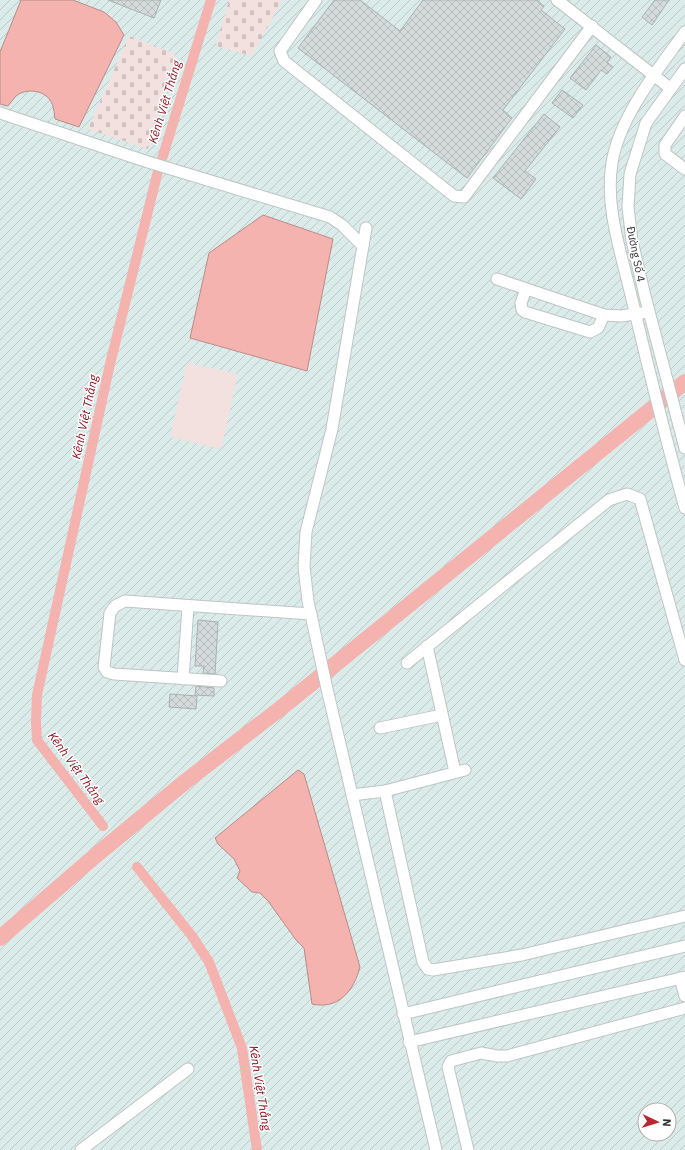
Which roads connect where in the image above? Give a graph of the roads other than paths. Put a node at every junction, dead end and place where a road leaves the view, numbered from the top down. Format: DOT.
graph roads {
  1 [pos="316,0"];
  2 [pos="557,0"];
  3 [pos="592,26"];
  4 [pos="685,32"];
  5 [pos="685,69"];
  6 [pos="654,74"];
  7 [pos="670,88"];
  8 [pos="0,113"];
  9 [pos="685,116"];
  10 [pos="685,169"];
  11 [pos="366,228"];
  12 [pos="363,246"];
  13 [pos="497,279"];
  14 [pos="526,289"];
  15 [pos="649,311"];
  16 [pos="635,314"];
  17 [pos="604,315"];
  18 [pos="685,448"];
  19 [pos="670,451"];
  20 [pos="685,508"];
  21 [pos="188,606"];
  22 [pos="311,614"];
  23 [pos="427,646"];
  24 [pos="685,660"];
  25 [pos="407,663"];
  26 [pos="183,678"];
  27 [pos="221,681"];
  28 [pos="442,715"];
  29 [pos="380,728"];
  30 [pos="385,790"];
  31 [pos="352,795"];
  32 [pos="685,916"];
  33 [pos="685,946"];
  34 [pos="683,978"];
  35 [pos="685,996"];
  36 [pos="685,1008"];
  37 [pos="403,1014"];
  38 [pos="409,1042"];
  39 [pos="188,1069"];
  40 [pos="81,1150"];
  41 [pos="436,1150"];
  42 [pos="468,1150"];
  1 -- 3 [label="street"];
  2 -- 3 [label="street"];
  3 -- 6 [label="street"];
  4 -- 6 [label="street"];
  5 -- 7 [label="street, Đường Số 4"];
  6 -- 7 [label="street"];
  6 -- 16 [label="street"];
  7 -- 15 [label="street, Đường Số 4"];
  8 -- 12 [label="street"];
  9 -- 10 [label="street"];
  11 -- 12 [label="street"];
  12 -- 22 [label="street"];
  13 -- 14 [label="street"];
  14 -- 17 [label="street"];
  14 -- 17 [label="street"];
  15 -- 16 [label="street"];
  15 -- 18 [label="street, Đường Số 4"];
  16 -- 17 [label="street"];
  16 -- 19 [label="street"];
  18 -- 19 [label="street"];
  19 -- 20 [label="street"];
  21 -- 22 [label="street"];
  21 -- 26 [label="street"];
  21 -- 26 [label="street"];
  22 -- 31 [label="street"];
  23 -- 24 [label="street"];
  23 -- 25 [label="street"];
  23 -- 28 [label="street"];
  26 -- 27 [label="street"];
  28 -- 29 [label="street"];
  28 -- 30 [label="street"];
  30 -- 31 [label="street"];
  30 -- 32 [label="street"];
  31 -- 37 [label="street"];
  33 -- 37 [label="street"];
  34 -- 35 [label="street"];
  34 -- 38 [label="street"];
  36 -- 42 [label="street"];
  37 -- 38 [label="street"];
  38 -- 41 [label="street"];
  39 -- 40 [label="street"];
}
